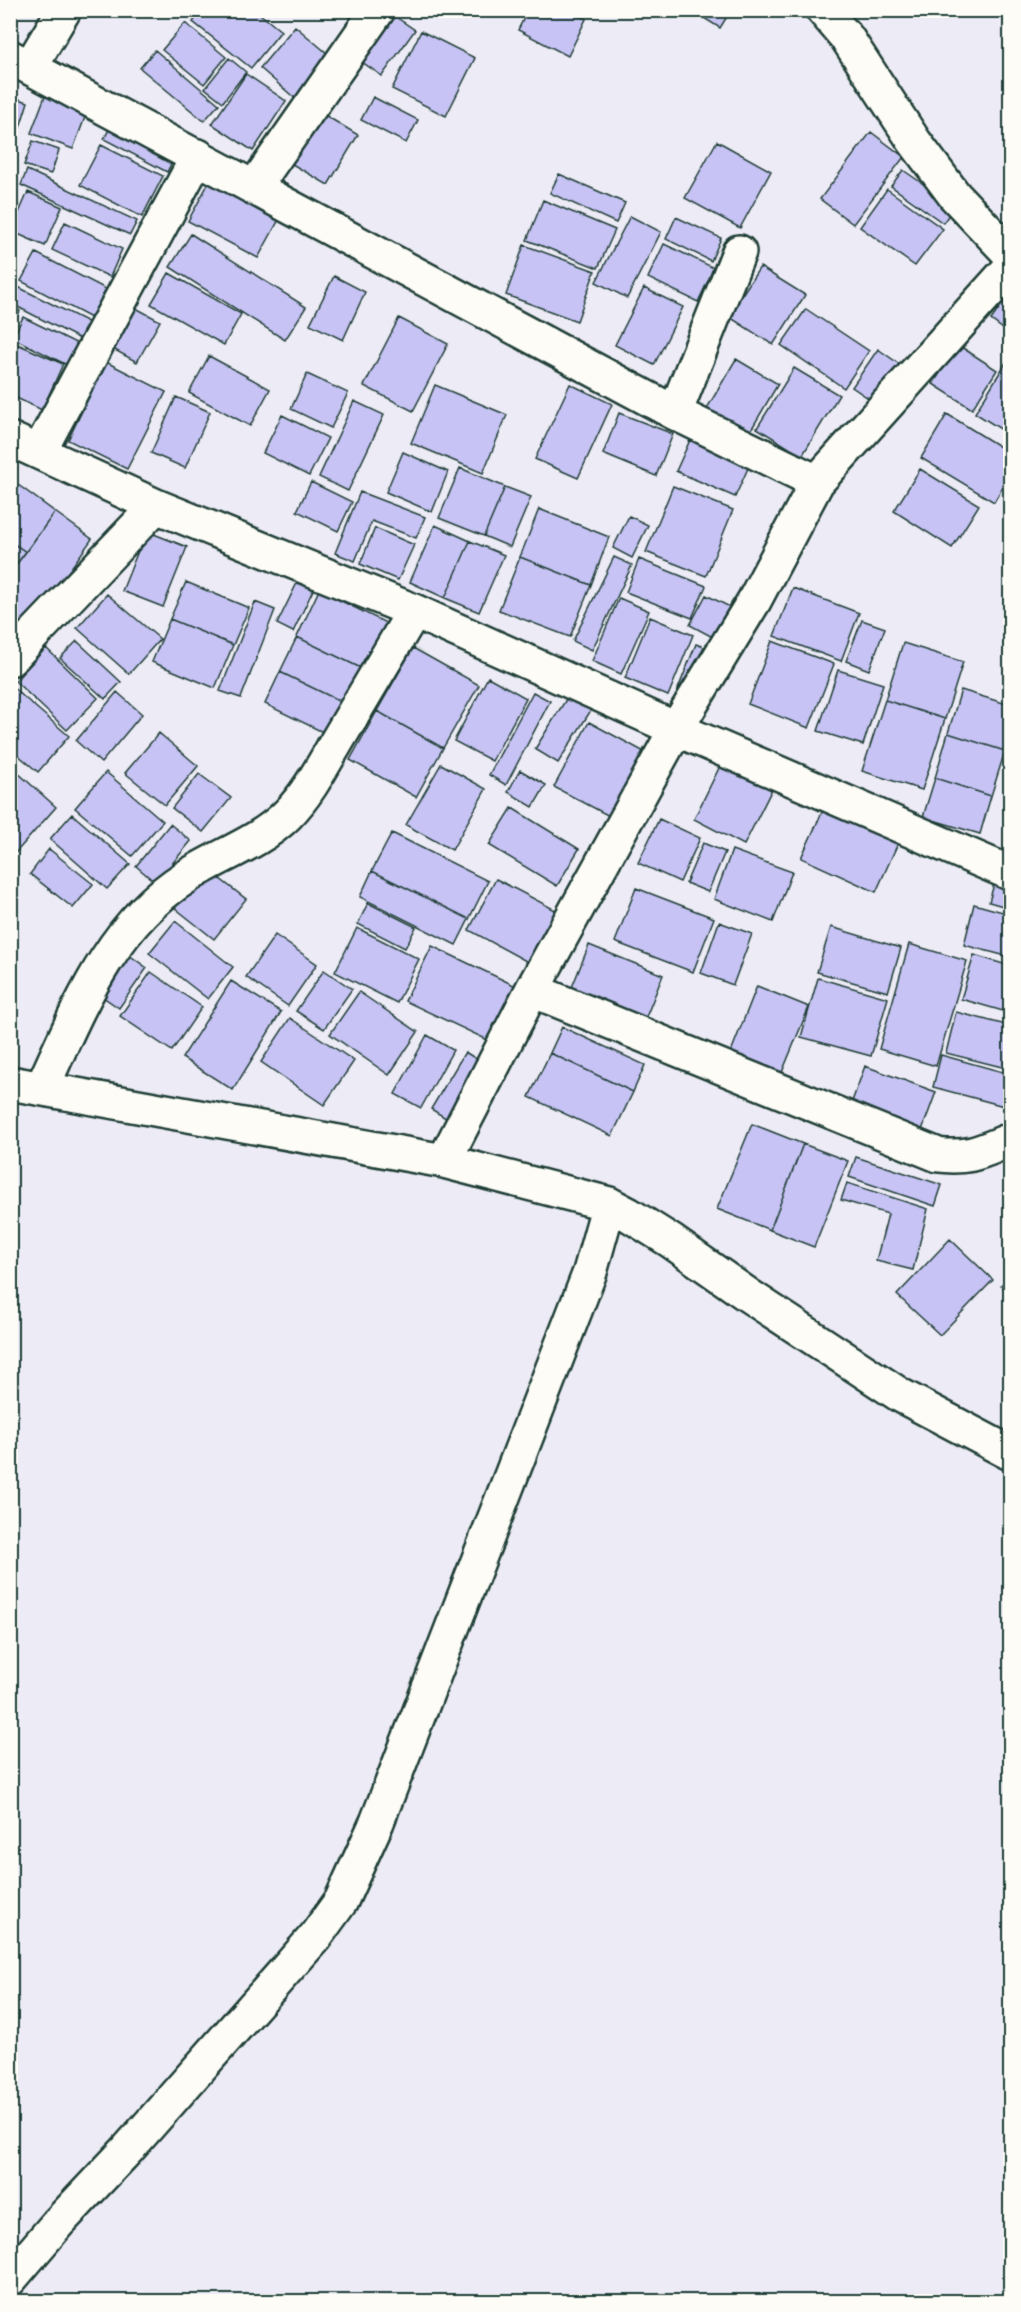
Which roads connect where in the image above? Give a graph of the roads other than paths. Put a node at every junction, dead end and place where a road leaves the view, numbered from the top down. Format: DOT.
graph roads {
  1 [pos="64,10"];
  2 [pos="378,10"];
  3 [pos="823,10"];
  4 [pos="20,62"];
  5 [pos="198,156"];
  6 [pos="255,186"];
  7 [pos="740,252"];
  8 [pos="1011,254"];
  9 [pos="1011,268"];
  10 [pos="675,413"];
  11 [pos="25,445"];
  12 [pos="818,482"];
  13 [pos="156,506"];
  14 [pos="414,611"];
  15 [pos="14,649"];
  16 [pos="676,729"];
  17 [pos="1011,873"];
  18 [pos="532,990"];
  19 [pos="10,1083"];
  20 [pos="42,1088"];
  21 [pos="1011,1140"];
  22 [pos="444,1161"];
  23 [pos="606,1214"];
  24 [pos="1011,1453"];
  25 [pos="10,2279"];
  1 -- 4 [label="street"];
  2 -- 6 [label="street"];
  3 -- 8 [label="street"];
  4 -- 5 [label="street"];
  5 -- 6 [label="street"];
  5 -- 11 [label="street"];
  6 -- 10 [label="street"];
  7 -- 10 [label="street"];
  9 -- 12 [label="street"];
  10 -- 12 [label="street"];
  11 -- 13 [label="street"];
  12 -- 16 [label="street"];
  13 -- 14 [label="street"];
  13 -- 15 [label="street"];
  14 -- 16 [label="street"];
  14 -- 20 [label="street"];
  16 -- 17 [label="street"];
  16 -- 18 [label="street"];
  18 -- 21 [label="street"];
  18 -- 22 [label="street"];
  19 -- 20 [label="street"];
  20 -- 22 [label="street"];
  22 -- 23 [label="street"];
  23 -- 24 [label="street"];
  23 -- 25 [label="street"];
}
